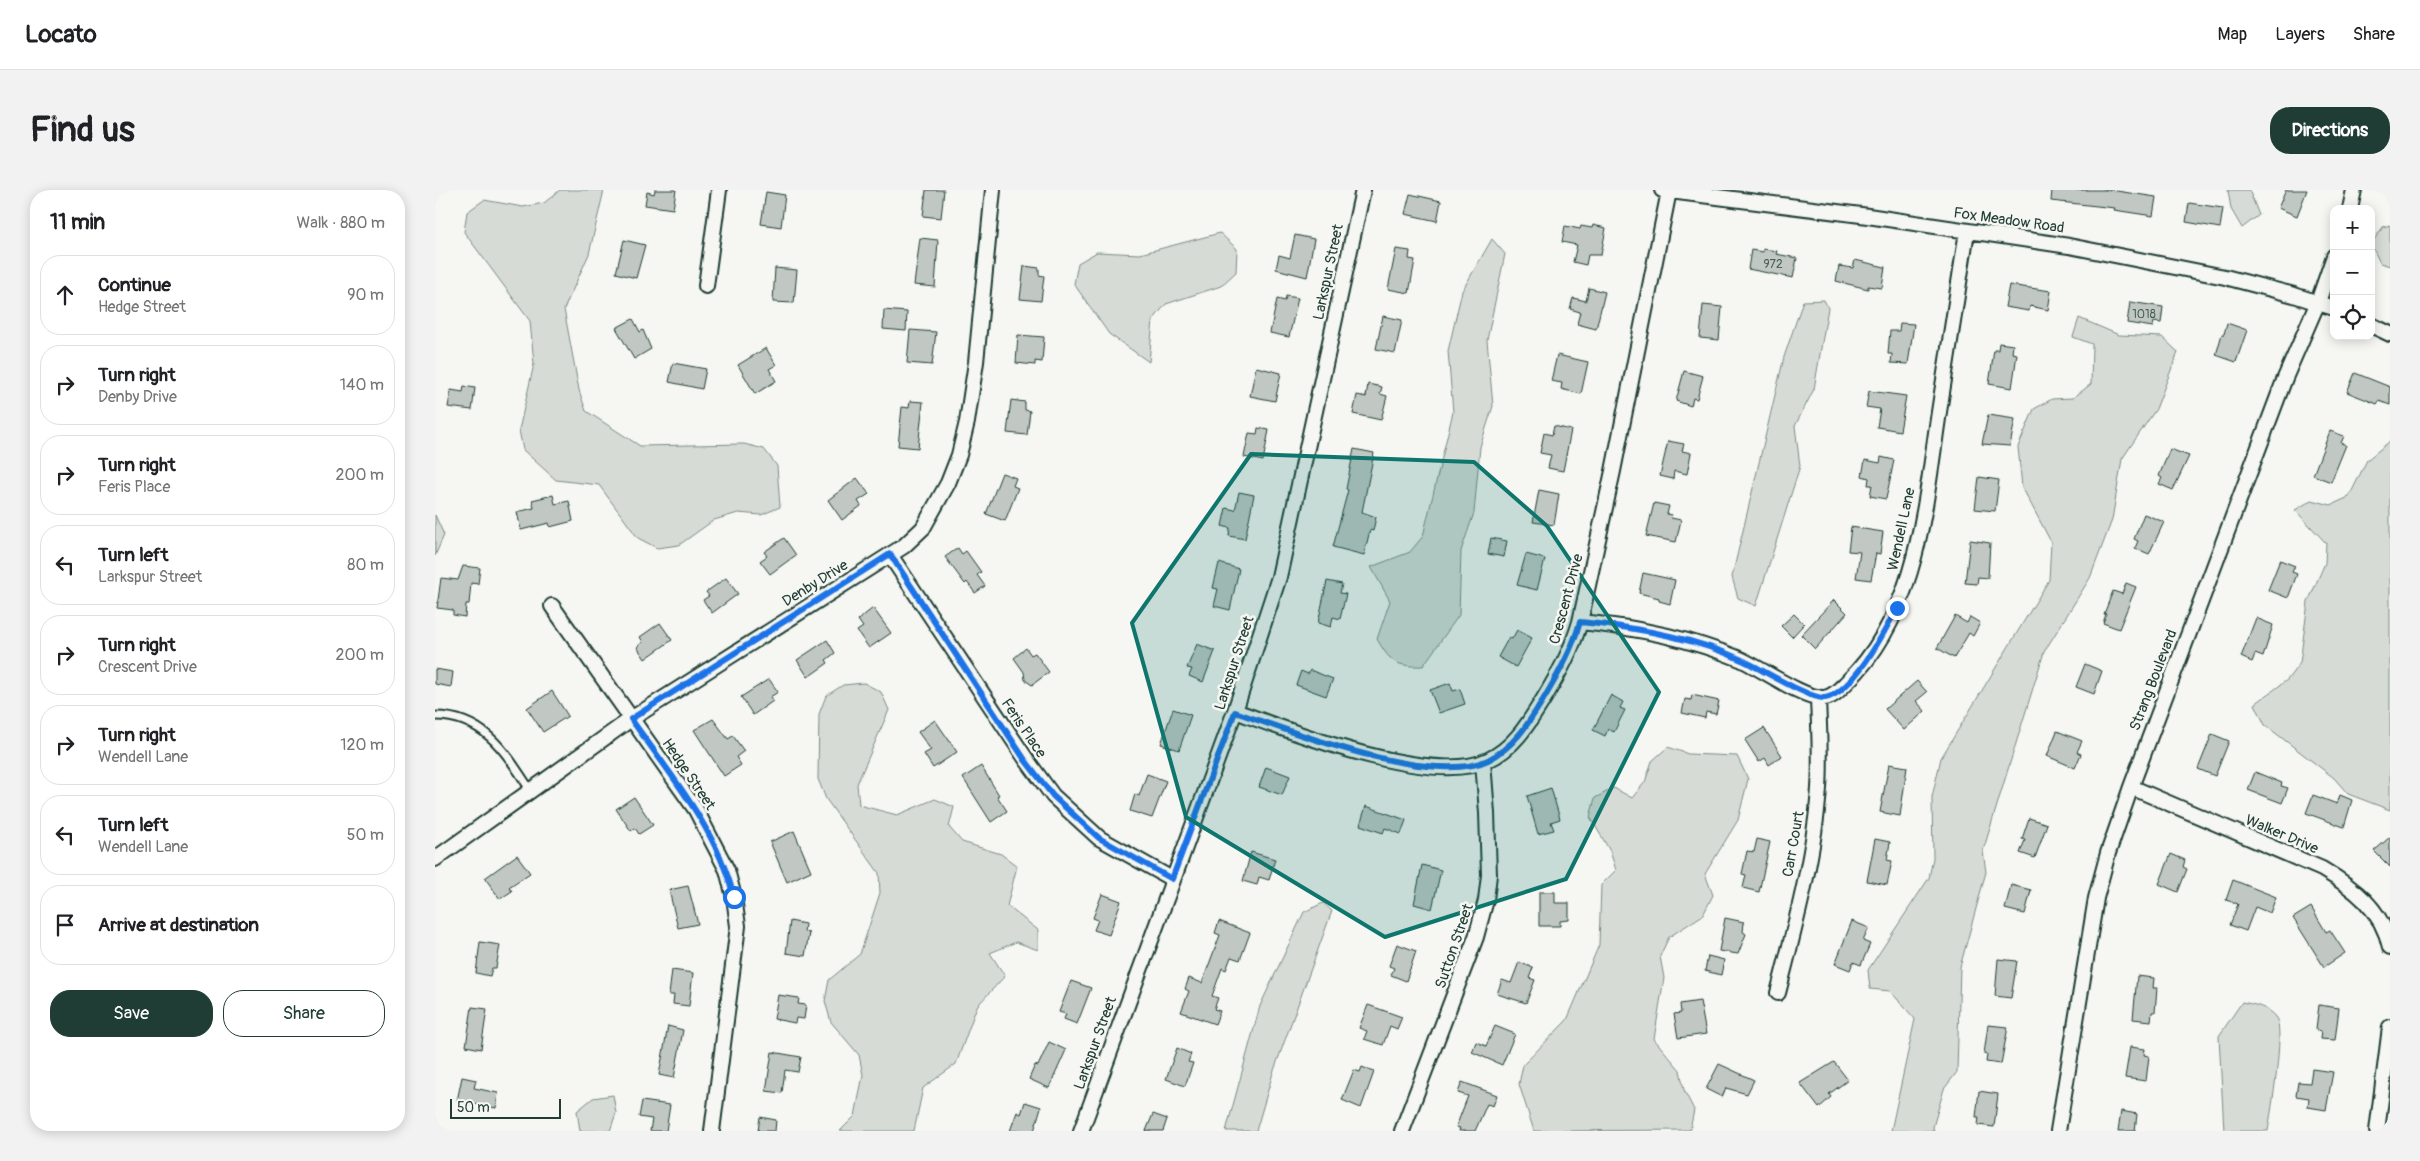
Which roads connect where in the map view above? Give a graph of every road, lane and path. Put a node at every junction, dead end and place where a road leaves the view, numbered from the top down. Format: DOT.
graph roads {
  1 [pos="719,190"];
  2 [pos="993,190"];
  3 [pos="1363,190"];
  4 [pos="2354,190"];
  5 [pos="1665,191"];
  6 [pos="2351,205"];
  7 [pos="1967,231"];
  8 [pos="2330,268"];
  9 [pos="706,286"];
  10 [pos="2318,302"];
  11 [pos="2330,306"];
  12 [pos="2375,327"];
  13 [pos="2390,334"];
  14 [pos="890,554"];
  15 [pos="552,606"];
  16 [pos="1580,622"];
  17 [pos="1818,697"];
  18 [pos="1235,712"];
  19 [pos="435,716"];
  20 [pos="631,719"];
  21 [pos="1483,762"];
  22 [pos="2131,786"];
  23 [pos="531,791"];
  24 [pos="435,859"];
  25 [pos="1172,879"];
  26 [pos="2390,947"];
  27 [pos="1778,993"];
  28 [pos="2390,1027"];
  29 [pos="712,1131"];
  30 [pos="1081,1131"];
  31 [pos="1402,1131"];
  32 [pos="2058,1131"];
  33 [pos="2377,1131"];
  1 -- 9 [label="street"];
  2 -- 14 [label="street, Denby Drive"];
  3 -- 18 [label="street, Larkspur Street"];
  4 -- 6 [label="street"];
  5 -- 7 [label="street, Fox Meadow Road"];
  5 -- 16 [label="street, Crescent Drive"];
  7 -- 10 [label="street, Fox Meadow Road"];
  7 -- 17 [label="street, Wendell Lane"];
  8 -- 10 [label="street, Strang Boulevard"];
  10 -- 11 [label="street, Fox Meadow Road"];
  10 -- 22 [label="street, Strang Boulevard"];
  12 -- 13 [label="street"];
  14 -- 20 [label="street, Denby Drive"];
  14 -- 25 [label="street, Feris Place"];
  15 -- 20 [label="street, Hedge Street"];
  16 -- 17 [label="street"];
  16 -- 21 [label="street, Crescent Drive"];
  17 -- 27 [label="street, Carr Court"];
  18 -- 21 [label="street, Crescent Drive"];
  18 -- 25 [label="street, Larkspur Street"];
  19 -- 23 [label="lane"];
  20 -- 23 [label="street, Denby Drive"];
  20 -- 29 [label="street, Hedge Street"];
  21 -- 31 [label="street, Sutton Street"];
  22 -- 26 [label="street, Walker Drive"];
  22 -- 32 [label="street, Strang Boulevard"];
  23 -- 24 [label="street, Denby Drive"];
  25 -- 30 [label="street, Larkspur Street"];
  28 -- 33 [label="street"];
}
